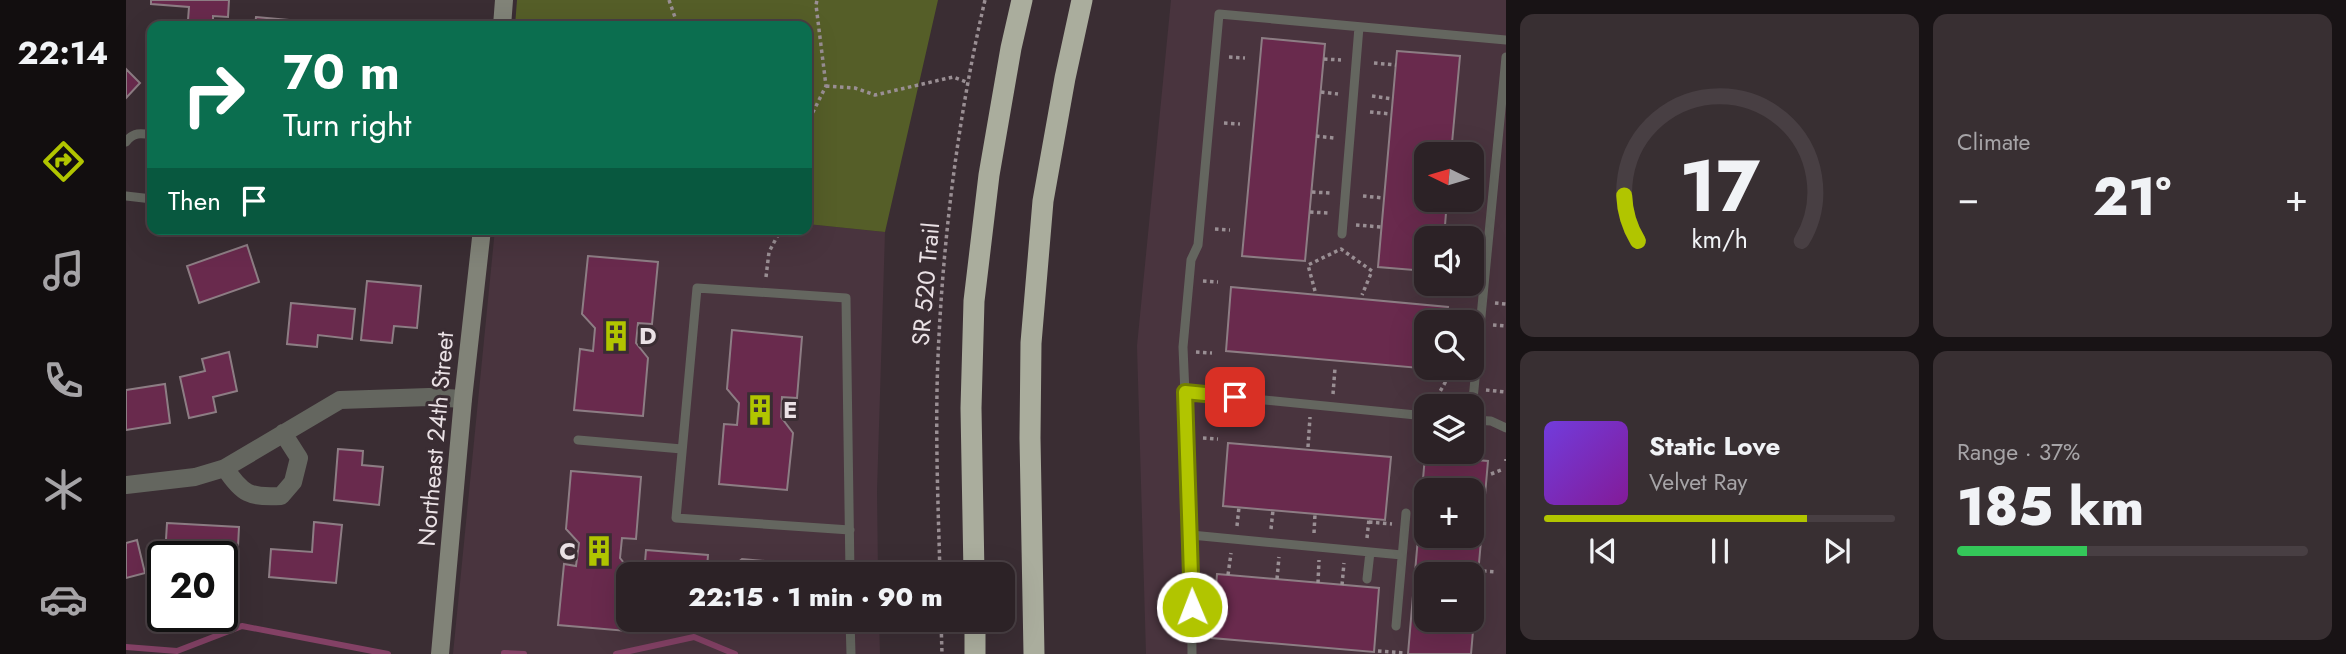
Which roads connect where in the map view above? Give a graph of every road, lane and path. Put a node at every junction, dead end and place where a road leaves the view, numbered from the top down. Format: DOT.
graph roads {
  1 [pos="504,0"];
  2 [pos="669,0"];
  3 [pos="817,0"];
  4 [pos="985,0"];
  5 [pos="1022,0"];
  6 [pos="1082,0"];
  7 [pos="502,21"];
  8 [pos="676,21"];
  9 [pos="1359,27"];
  10 [pos="1506,40"];
  11 [pos="1227,57"];
  12 [pos="1506,57"];
  13 [pos="1245,58"];
  14 [pos="1324,59"];
  15 [pos="1343,60"];
  16 [pos="1374,63"];
  17 [pos="1396,65"];
  18 [pos="969,83"];
  19 [pos="826,86"];
  20 [pos="1321,92"];
  21 [pos="1340,94"];
  22 [pos="1372,96"];
  23 [pos="1393,99"];
  24 [pos="1370,112"];
  25 [pos="812,114"];
  26 [pos="1391,114"];
  27 [pos="1222,123"];
  28 [pos="1240,124"];
  29 [pos="147,135"];
  30 [pos="1317,136"];
  31 [pos="1336,138"];
  32 [pos="126,142"];
  33 [pos="1312,191"];
  34 [pos="1332,194"];
  35 [pos="126,196"];
  36 [pos="1363,196"];
  37 [pos="147,198"];
  38 [pos="1384,198"];
  39 [pos="1381,227"];
  40 [pos="1212,229"];
  41 [pos="1343,229"];
  42 [pos="1230,230"];
  43 [pos="481,235"];
  44 [pos="778,235"];
  45 [pos="1201,281"];
  46 [pos="1218,282"];
  47 [pos="1315,291"];
  48 [pos="764,293"];
  49 [pos="1362,295"];
  50 [pos="1195,351"];
  51 [pos="1212,353"];
  52 [pos="1335,368"];
  53 [pos="1185,392"];
  54 [pos="1332,394"];
  55 [pos="1474,394"];
  56 [pos="463,399"];
  57 [pos="1414,415"];
  58 [pos="1484,421"];
  59 [pos="1506,428"];
  60 [pos="283,433"];
  61 [pos="1309,434"];
  62 [pos="578,440"];
  63 [pos="1308,447"];
  64 [pos="682,449"];
  65 [pos="225,468"];
  66 [pos="1504,469"];
  67 [pos="1491,474"];
  68 [pos="126,485"];
  69 [pos="1406,513"];
  70 [pos="1368,522"];
  71 [pos="1388,524"];
  72 [pos="850,530"];
  73 [pos="1191,535"];
  74 [pos="1233,539"];
  75 [pos="1280,543"];
  76 [pos="1320,547"];
  77 [pos="1345,549"];
  78 [pos="1370,552"];
  79 [pos="1402,555"];
  80 [pos="850,562"];
  81 [pos="940,562"];
  82 [pos="974,562"];
  83 [pos="1484,571"];
  84 [pos="1497,572"];
  85 [pos="1228,575"];
  86 [pos="1277,579"];
  87 [pos="1367,579"];
  88 [pos="1318,583"];
  89 [pos="1342,585"];
  90 [pos="1396,626"];
  91 [pos="850,632"];
  92 [pos="941,632"];
  93 [pos="975,632"];
  94 [pos="1378,651"];
  95 [pos="1404,653"];
  96 [pos="440,654"];
  97 [pos="851,654"];
  98 [pos="942,654"];
  99 [pos="975,654"];
  100 [pos="1034,654"];
  101 [pos="1192,654"];
  1 -- 7 [label="street"];
  2 -- 8 [label="path"];
  3 -- 19 [label="path"];
  4 -- 18 [label="path, SR 520 Trail"];
  5 -- 82 [label="highway"];
  6 -- 100 [label="highway"];
  9 -- 10 [label="lane"];
  9 -- 41 [label="lane"];
  9 -- 53 [label="lane"];
  11 -- 13 [label="path"];
  12 -- 55 [label="lane"];
  14 -- 15 [label="path"];
  16 -- 17 [label="path"];
  18 -- 19 [label="path"];
  18 -- 81 [label="path, SR 520 Trail"];
  19 -- 25 [label="path"];
  20 -- 21 [label="path"];
  22 -- 23 [label="path"];
  24 -- 26 [label="path"];
  27 -- 28 [label="path"];
  29 -- 32 [label="lane"];
  30 -- 31 [label="path"];
  33 -- 34 [label="path"];
  35 -- 37 [label="lane"];
  36 -- 38 [label="path"];
  39 -- 41 [label="path"];
  40 -- 42 [label="path"];
  43 -- 56 [label="street, Northeast 24th Street"];
  44 -- 48 [label="path"];
  45 -- 46 [label="path"];
  47 -- 49 [label="path"];
  48 -- 64 [label="lane"];
  48 -- 72 [label="lane"];
  50 -- 51 [label="path"];
  52 -- 54 [label="path"];
  53 -- 57 [label="lane"];
  53 -- 73 [label="lane"];
  56 -- 60 [label="street"];
  56 -- 96 [label="street, Northeast 24th Street"];
  58 -- 59 [label="lane"];
  60 -- 65 [label="street"];
  60 -- 65 [label="street"];
  61 -- 63 [label="path"];
  62 -- 64 [label="lane"];
  64 -- 72 [label="lane"];
  65 -- 68 [label="street"];
  66 -- 67 [label="path"];
  69 -- 79 [label="lane"];
  70 -- 71 [label="path"];
  72 -- 80 [label="lane"];
  73 -- 74 [label="lane"];
  73 -- 101 [label="lane"];
  74 -- 75 [label="lane"];
  74 -- 85 [label="path"];
  75 -- 76 [label="lane"];
  75 -- 86 [label="path"];
  76 -- 77 [label="lane"];
  76 -- 88 [label="path"];
  77 -- 78 [label="lane"];
  77 -- 89 [label="path"];
  78 -- 79 [label="lane"];
  78 -- 87 [label="lane"];
  79 -- 90 [label="lane"];
  83 -- 84 [label="path"];
  91 -- 97 [label="lane"];
  92 -- 98 [label="path"];
  93 -- 99 [label="highway"];
  94 -- 95 [label="path"];
}
